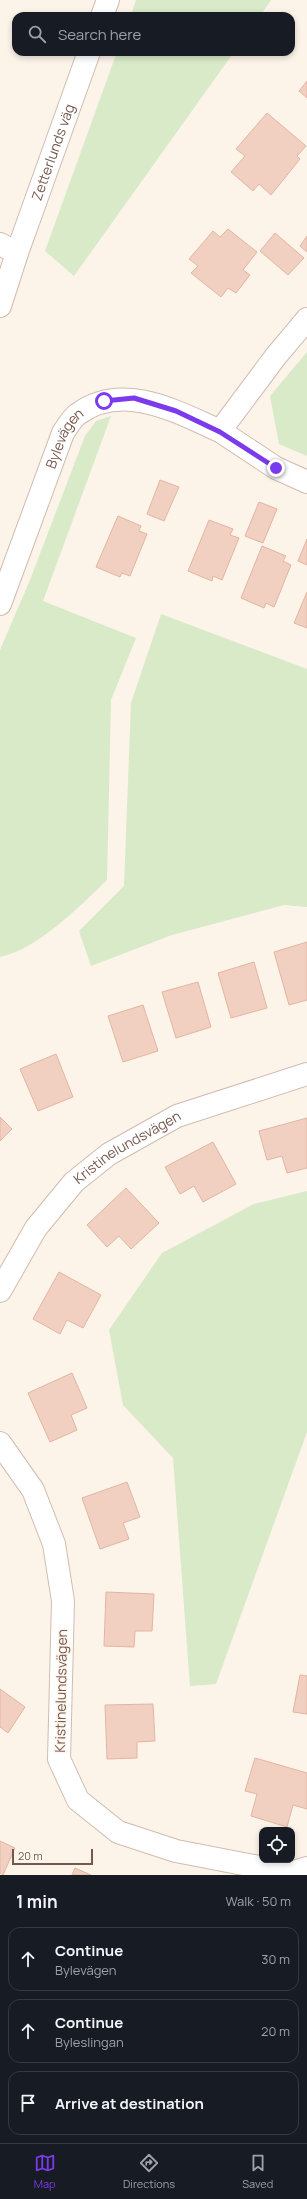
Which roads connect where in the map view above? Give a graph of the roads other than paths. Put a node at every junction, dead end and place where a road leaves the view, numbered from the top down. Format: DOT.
graph roads {
  1 [pos="108,0"];
  2 [pos="104,12"];
  3 [pos="87,56"];
  4 [pos="9,248"];
  5 [pos="0,306"];
  6 [pos="307,320"];
  7 [pos="220,432"];
  8 [pos="307,482"];
  9 [pos="7,561"];
  10 [pos="0,604"];
  11 [pos="307,1074"];
  12 [pos="0,1291"];
  13 [pos="0,1444"];
  14 [pos="307,1868"];
  1 -- 2 [label="street"];
  3 -- 4 [label="street, Zetterlunds väg"];
  4 -- 5 [label="street, Zetterlunds väg"];
  6 -- 7 [label="street"];
  7 -- 8 [label="street, Bylevägen"];
  7 -- 9 [label="street, Bylevägen"];
  9 -- 10 [label="street, Bylevägen"];
  11 -- 12 [label="street, Kristinelundsvägen"];
  13 -- 14 [label="street, Kristinelundsvägen"];
}
